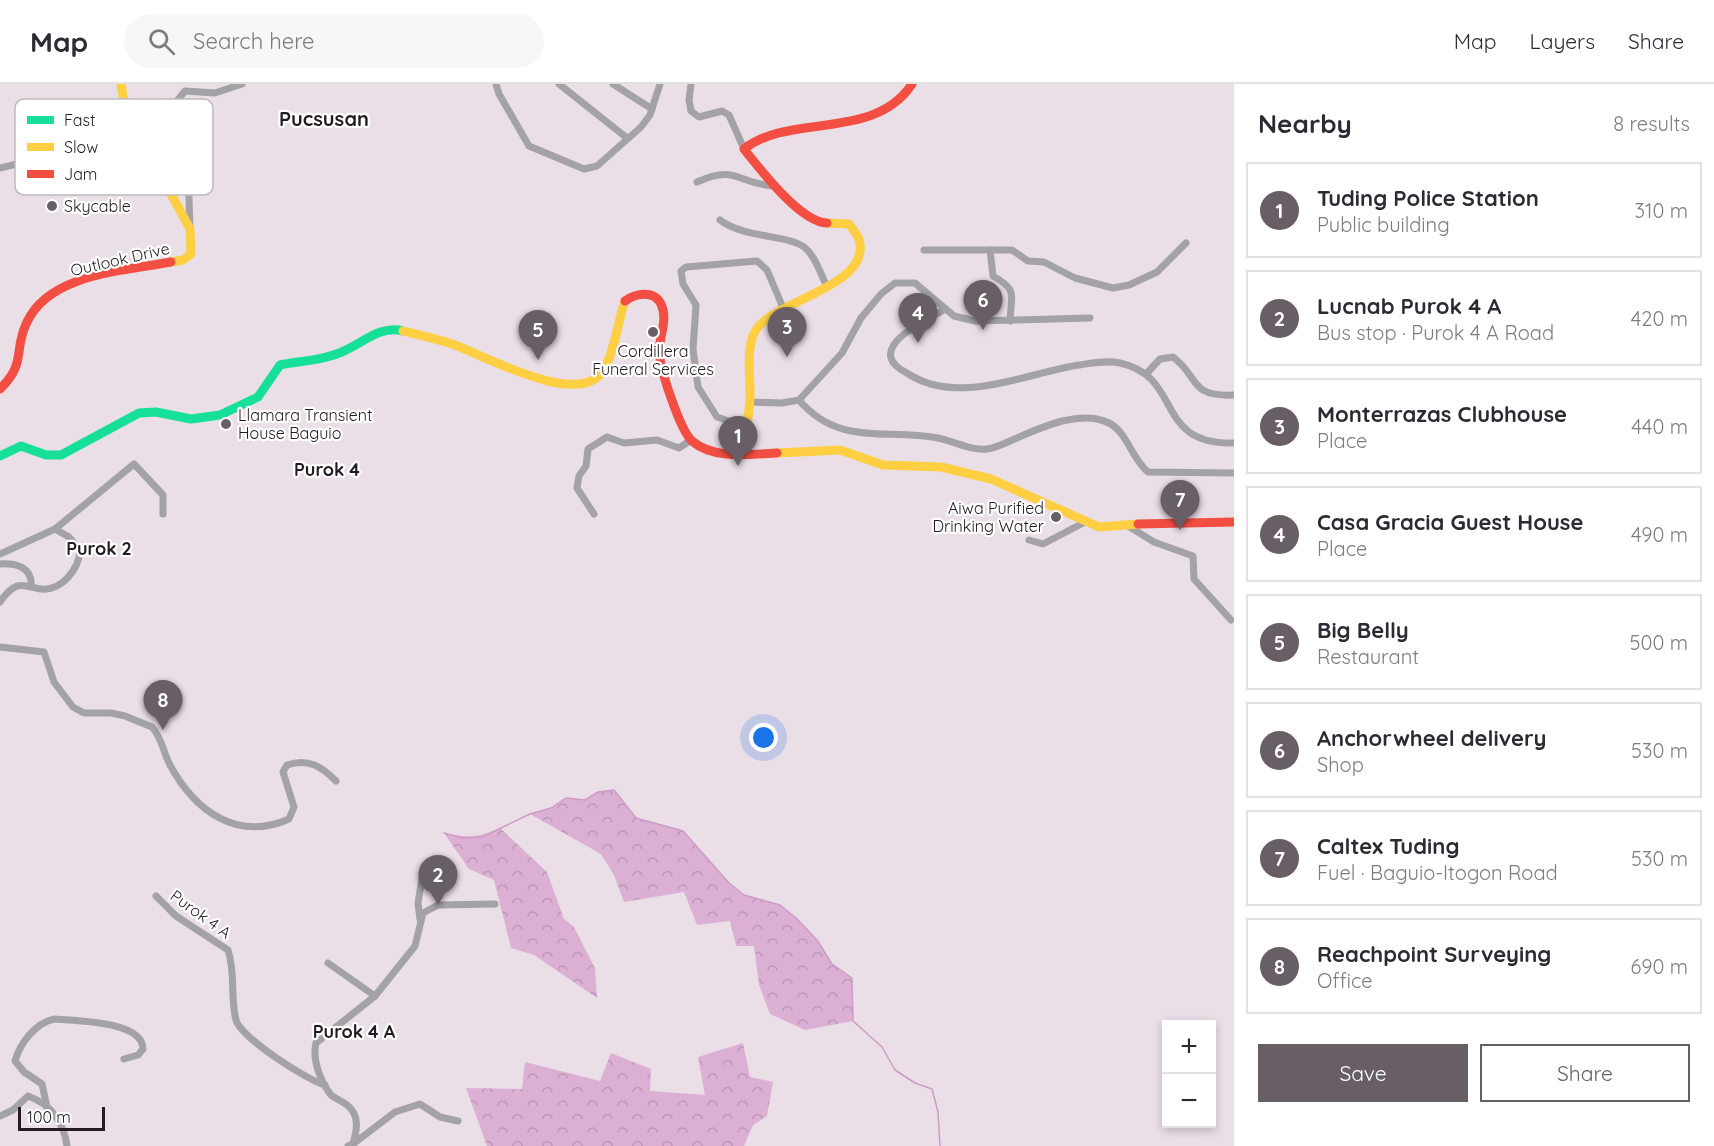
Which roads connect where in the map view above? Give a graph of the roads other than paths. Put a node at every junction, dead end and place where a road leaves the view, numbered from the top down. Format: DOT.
graph roads {
  1 [pos="121,84"];
  2 [pos="242,84"];
  3 [pos="496,84"];
  4 [pos="558,84"];
  5 [pos="660,84"];
  6 [pos="691,84"];
  7 [pos="912,84"];
  8 [pos="616,85"];
  9 [pos="122,99"];
  10 [pos="180,99"];
  11 [pos="652,109"];
  12 [pos="627,138"];
  13 [pos="744,149"];
  14 [pos="15,164"];
  15 [pos="0,168"];
  16 [pos="697,182"];
  17 [pos="774,186"];
  18 [pos="172,195"];
  19 [pos="189,195"];
  20 [pos="720,220"];
  21 [pos="190,229"];
  22 [pos="1186,243"];
  23 [pos="924,250"];
  24 [pos="990,250"];
  25 [pos="827,287"];
  26 [pos="945,309"];
  27 [pos="784,310"];
  28 [pos="1089,318"];
  29 [pos="1010,321"];
  30 [pos="1147,373"];
  31 [pos="0,389"];
  32 [pos="1234,395"];
  33 [pos="799,400"];
  34 [pos="750,402"];
  35 [pos="746,427"];
  36 [pos="691,440"];
  37 [pos="1234,443"];
  38 [pos="745,452"];
  39 [pos="0,456"];
  40 [pos="1234,474"];
  41 [pos="163,514"];
  42 [pos="594,514"];
  43 [pos="1085,522"];
  44 [pos="1234,522"];
  45 [pos="1128,526"];
  46 [pos="55,529"];
  47 [pos="1029,540"];
  48 [pos="0,554"];
  49 [pos="0,564"];
  50 [pos="31,587"];
  51 [pos="0,600"];
  52 [pos="1231,620"];
  53 [pos="0,647"];
  54 [pos="336,781"];
  55 [pos="424,866"];
  56 [pos="156,896"];
  57 [pos="495,904"];
  58 [pos="420,922"];
  59 [pos="328,963"];
  60 [pos="375,996"];
  61 [pos="124,1059"];
  62 [pos="325,1085"];
  63 [pos="47,1107"];
  64 [pos="0,1116"];
  65 [pos="458,1120"];
  66 [pos="351,1145"];
  67 [pos="67,1146"];
  1 -- 9 [label="main road"];
  2 -- 10 [label="street"];
  3 -- 12 [label="street"];
  4 -- 12 [label="street"];
  5 -- 11 [label="street"];
  6 -- 13 [label="street"];
  7 -- 13 [label="main road"];
  8 -- 11 [label="street"];
  11 -- 12 [label="street"];
  13 -- 17 [label="main road"];
  14 -- 15 [label="street"];
  16 -- 17 [label="street"];
  17 -- 25 [label="main road"];
  18 -- 21 [label="main road"];
  19 -- 21 [label="street"];
  20 -- 25 [label="street"];
  21 -- 31 [label="main road, Outlook Drive"];
  22 -- 24 [label="street"];
  23 -- 24 [label="street"];
  24 -- 29 [label="street"];
  25 -- 27 [label="main road"];
  26 -- 29 [label="street"];
  26 -- 30 [label="street"];
  26 -- 33 [label="street"];
  27 -- 34 [label="main road"];
  27 -- 35 [label="street"];
  28 -- 29 [label="street"];
  30 -- 32 [label="street"];
  30 -- 37 [label="street"];
  33 -- 34 [label="street"];
  33 -- 40 [label="street"];
  34 -- 35 [label="main road"];
  35 -- 38 [label="main road"];
  36 -- 38 [label="main road"];
  36 -- 39 [label="main road"];
  36 -- 42 [label="street"];
  38 -- 43 [label="main road"];
  41 -- 46 [label="street"];
  43 -- 45 [label="main road"];
  43 -- 47 [label="street"];
  44 -- 45 [label="main road"];
  45 -- 52 [label="street"];
  46 -- 48 [label="street"];
  46 -- 50 [label="street"];
  49 -- 50 [label="street"];
  50 -- 51 [label="street"];
  53 -- 54 [label="street"];
  55 -- 58 [label="street"];
  56 -- 62 [label="street, Purok 4 A"];
  57 -- 58 [label="street"];
  58 -- 60 [label="street"];
  59 -- 60 [label="street"];
  60 -- 62 [label="street"];
  61 -- 63 [label="street"];
  62 -- 66 [label="street"];
  63 -- 64 [label="street"];
  63 -- 67 [label="street"];
  65 -- 66 [label="street"];
}
